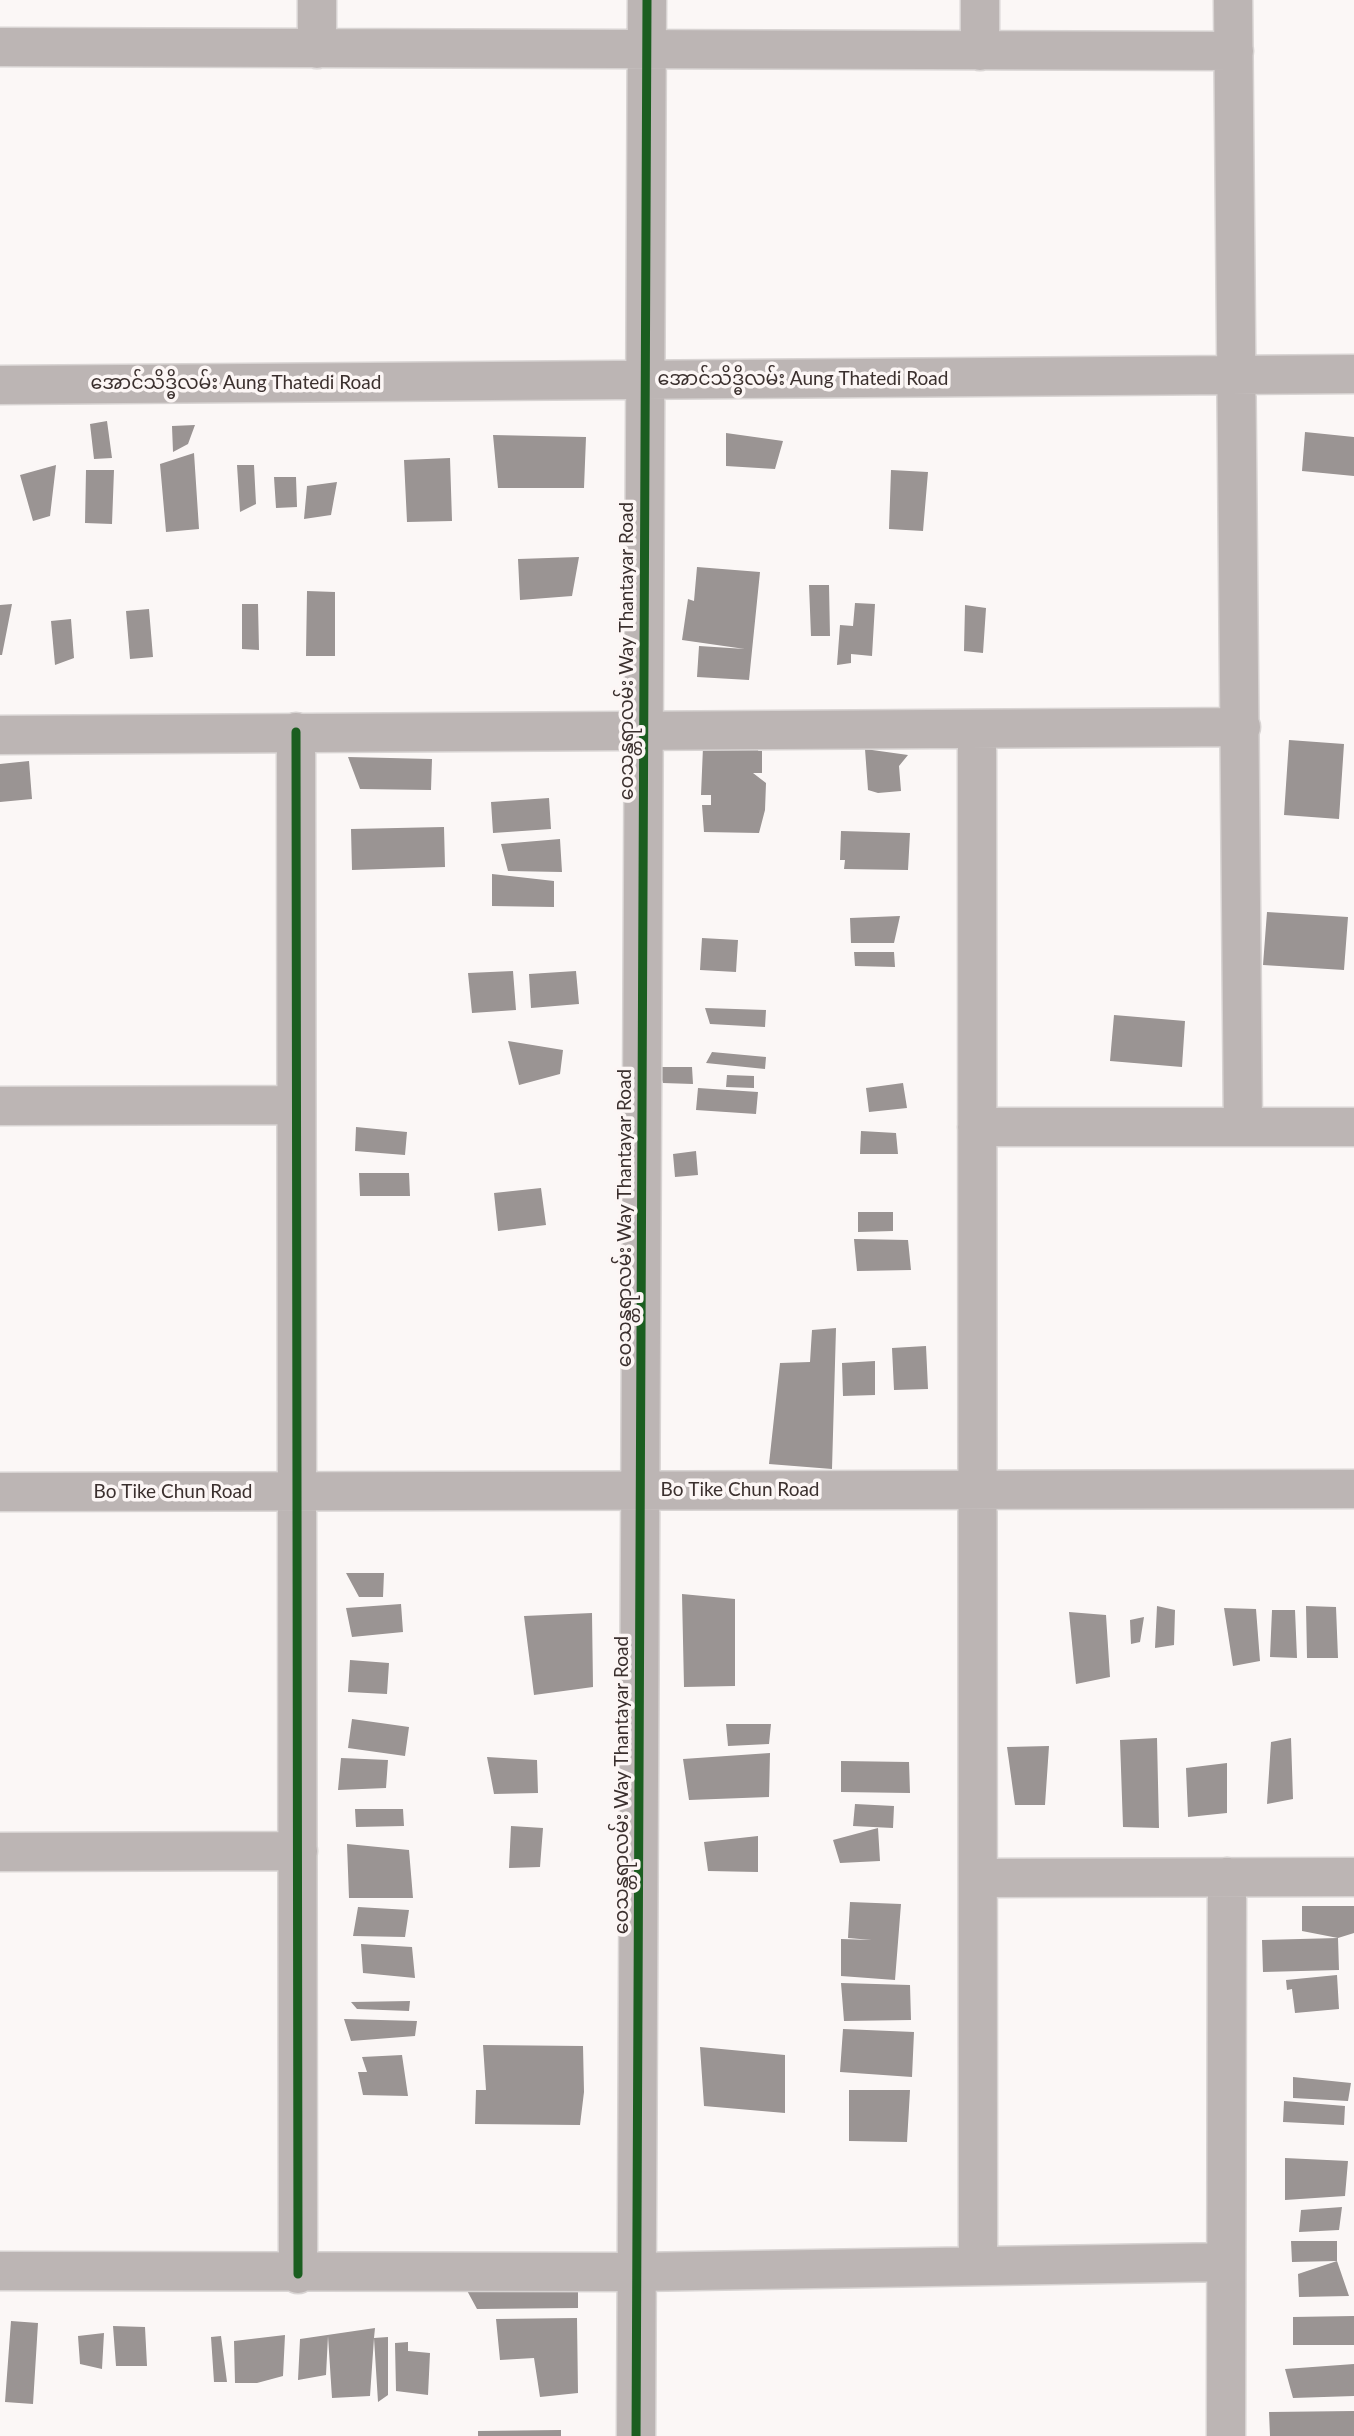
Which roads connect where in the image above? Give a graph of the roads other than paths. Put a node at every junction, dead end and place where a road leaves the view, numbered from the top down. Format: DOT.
graph roads {
  1 [pos="317,0"];
  2 [pos="647,0"];
  3 [pos="981,0"];
  4 [pos="1233,0"];
  5 [pos="0,47"];
  6 [pos="317,49"];
  7 [pos="647,49"];
  8 [pos="980,51"];
  9 [pos="1234,51"];
  10 [pos="1354,374"];
  11 [pos="1237,375"];
  12 [pos="646,380"];
  13 [pos="0,385"];
  14 [pos="1241,727"];
  15 [pos="977,729"];
  16 [pos="644,731"];
  17 [pos="296,733"];
  18 [pos="0,735"];
  19 [pos="296,1105"];
  20 [pos="0,1107"];
  21 [pos="977,1127"];
  22 [pos="1243,1127"];
  23 [pos="1354,1127"];
  24 [pos="977,1488"];
  25 [pos="1354,1489"];
  26 [pos="641,1490"];
  27 [pos="0,1492"];
  28 [pos="297,1493"];
  29 [pos="298,1851"];
  30 [pos="0,1852"];
  31 [pos="1227,1877"];
  32 [pos="1354,1877"];
  33 [pos="978,1878"];
  34 [pos="1226,2262"];
  35 [pos="978,2265"];
  36 [pos="0,2271"];
  37 [pos="637,2272"];
  38 [pos="298,2274"];
  39 [pos="636,2436"];
  40 [pos="1226,2436"];
  1 -- 6 [label="street"];
  2 -- 7 [label="street, ဝေသန္တရာလမ်း Way Thantayar Road"];
  3 -- 8 [label="street"];
  4 -- 9 [label="street"];
  5 -- 6 [label="street"];
  6 -- 7 [label="street"];
  7 -- 8 [label="street"];
  7 -- 12 [label="street, ဝေသန္တရာလမ်း Way Thantayar Road"];
  8 -- 9 [label="street"];
  9 -- 11 [label="street"];
  10 -- 11 [label="street, အောင်သိဒ္ဓိလမ်း Aung Thatedi Road"];
  11 -- 12 [label="street, အောင်သိဒ္ဓိလမ်း Aung Thatedi Road"];
  11 -- 14 [label="street"];
  12 -- 13 [label="street, အောင်သိဒ္ဓိလမ်း Aung Thatedi Road"];
  12 -- 16 [label="street, ဝေသန္တရာလမ်း Way Thantayar Road"];
  14 -- 15 [label="street"];
  14 -- 22 [label="street"];
  15 -- 16 [label="street"];
  15 -- 21 [label="street"];
  16 -- 17 [label="street"];
  16 -- 26 [label="street, ဝေသန္တရာလမ်း Way Thantayar Road"];
  17 -- 18 [label="street"];
  17 -- 19 [label="street"];
  19 -- 20 [label="street"];
  19 -- 28 [label="street"];
  21 -- 22 [label="street"];
  21 -- 24 [label="street"];
  22 -- 23 [label="street"];
  24 -- 25 [label="street, Bo Tike Chun Road"];
  24 -- 26 [label="street, Bo Tike Chun Road"];
  24 -- 33 [label="street"];
  26 -- 28 [label="street, Bo Tike Chun Road"];
  26 -- 37 [label="street, ဝေသန္တရာလမ်း Way Thantayar Road"];
  27 -- 28 [label="street, Bo Tike Chun Road"];
  28 -- 29 [label="street"];
  29 -- 30 [label="street"];
  29 -- 38 [label="street"];
  31 -- 32 [label="street"];
  31 -- 33 [label="street"];
  31 -- 34 [label="street"];
  33 -- 35 [label="street"];
  34 -- 35 [label="street"];
  34 -- 40 [label="street"];
  35 -- 37 [label="street"];
  36 -- 38 [label="street"];
  37 -- 38 [label="street"];
  37 -- 39 [label="street, ဝေသန္တရာလမ်း Way Thantayar Road"];
}
